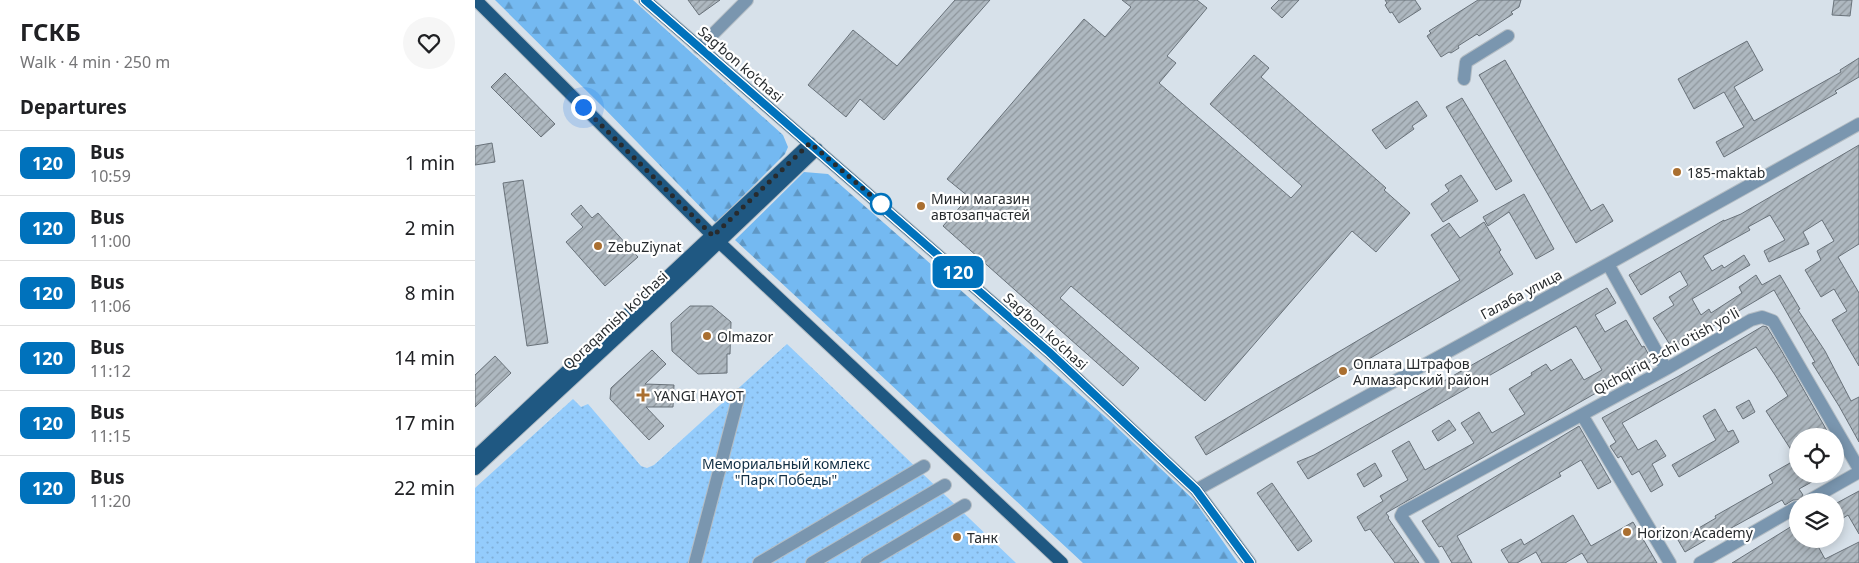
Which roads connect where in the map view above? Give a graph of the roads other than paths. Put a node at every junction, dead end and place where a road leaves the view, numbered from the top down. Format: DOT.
graph roads {
  1 [pos="476,0"];
  2 [pos="645,0"];
  3 [pos="747,0"];
  4 [pos="1508,36"];
  5 [pos="699,48"];
  6 [pos="1464,79"];
  7 [pos="1859,124"];
  8 [pos="813,146"];
  9 [pos="716,239"];
  10 [pos="1609,264"];
  11 [pos="1666,369"];
  12 [pos="739,395"];
  13 [pos="1582,415"];
  14 [pos="475,458"];
  15 [pos="924,466"];
  16 [pos="475,469"];
  17 [pos="1859,470"];
  18 [pos="945,485"];
  19 [pos="1196,490"];
  20 [pos="1821,493"];
  21 [pos="965,505"];
  22 [pos="1789,512"];
  23 [pos="779,551"];
  24 [pos="874,561"];
  25 [pos="695,563"];
  26 [pos="759,563"];
  27 [pos="785,563"];
  28 [pos="812,563"];
  29 [pos="1062,563"];
  30 [pos="1250,563"];
  31 [pos="1433,563"];
  32 [pos="1670,563"];
  33 [pos="1700,563"];
  1 -- 9 [label="main road"];
  2 -- 5 [label="main road, Sag’bon ko’chasi"];
  3 -- 5 [label="street"];
  4 -- 6 [label="street"];
  5 -- 8 [label="main road, Sag’bon ko’chasi"];
  7 -- 10 [label="street, Галаба улица"];
  8 -- 9 [label="main road, Qoraqamish ko'chasi"];
  8 -- 19 [label="main road, Sag’bon ko’chasi"];
  9 -- 14 [label="main road, Qoraqamish ko'chasi"];
  9 -- 16 [label="main road, Qoraqamish ko'chasi"];
  9 -- 29 [label="main road"];
  10 -- 11 [label="street"];
  10 -- 19 [label="street, Галаба улица"];
  11 -- 13 [label="street, Qichqiriq 3-chi o'tish yo'li"];
  11 -- 17 [label="street, Qichqiriq 3-chi o'tish yo'li"];
  12 -- 25 [label="street"];
  13 -- 31 [label="street, Qichqiriq 3-chi o'tish yo'li"];
  13 -- 32 [label="street"];
  15 -- 23 [label="street"];
  17 -- 20 [label="street"];
  18 -- 28 [label="street"];
  19 -- 30 [label="main road, Sag’bon ko’chasi"];
  21 -- 24 [label="street"];
  22 -- 33 [label="street"];
  23 -- 26 [label="street"];
  23 -- 27 [label="street"];
}
